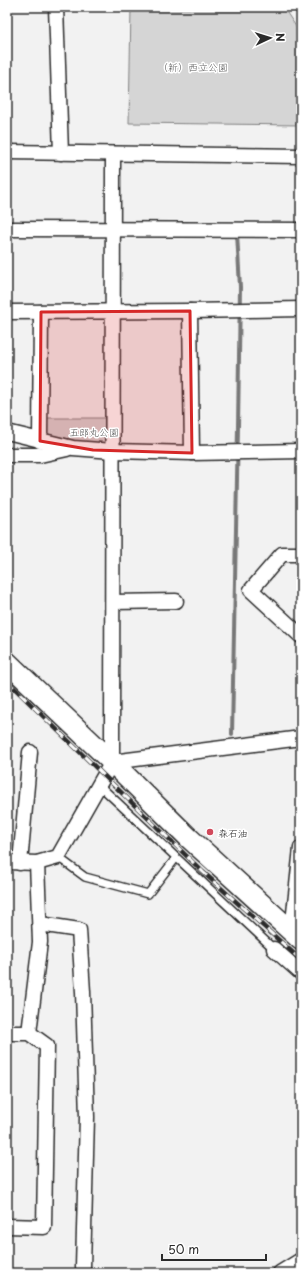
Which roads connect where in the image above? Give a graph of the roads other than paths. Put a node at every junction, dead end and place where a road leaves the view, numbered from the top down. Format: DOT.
graph roads {
  1 [pos="56,7"];
  2 [pos="7,152"];
  3 [pos="61,153"];
  4 [pos="113,154"];
  5 [pos="301,156"];
  6 [pos="7,229"];
  7 [pos="113,229"];
  8 [pos="301,230"];
  9 [pos="301,309"];
  10 [pos="190,311"];
  11 [pos="7,312"];
  12 [pos="41,312"];
  13 [pos="113,312"];
  14 [pos="7,432"];
  15 [pos="40,441"];
  16 [pos="73,448"];
  17 [pos="113,451"];
  18 [pos="301,451"];
  19 [pos="192,453"];
  20 [pos="7,455"];
  21 [pos="301,554"];
  22 [pos="176,601"];
  23 [pos="113,602"];
  24 [pos="301,636"];
  25 [pos="7,662"];
  26 [pos="301,738"];
  27 [pos="30,752"];
  28 [pos="112,762"];
  29 [pos="99,785"];
  30 [pos="301,848"];
  31 [pos="58,857"];
  32 [pos="176,858"];
  33 [pos="14,863"];
  34 [pos="37,864"];
  35 [pos="40,924"];
  36 [pos="296,936"];
  37 [pos="274,949"];
  38 [pos="301,973"];
  39 [pos="7,1033"];
  40 [pos="29,1033"];
  41 [pos="7,1226"];
  42 [pos="301,1260"];
  43 [pos="83,1267"];
  44 [pos="280,1273"];
  1 -- 3 [label="street"];
  2 -- 3 [label="street"];
  3 -- 4 [label="street"];
  4 -- 5 [label="street"];
  4 -- 7 [label="street"];
  6 -- 7 [label="street"];
  7 -- 8 [label="street"];
  7 -- 13 [label="street"];
  9 -- 10 [label="street"];
  10 -- 13 [label="street"];
  10 -- 19 [label="street"];
  11 -- 12 [label="street"];
  12 -- 13 [label="street"];
  12 -- 15 [label="street"];
  13 -- 17 [label="street"];
  14 -- 15 [label="street"];
  15 -- 16 [label="street"];
  16 -- 17 [label="street"];
  16 -- 20 [label="street"];
  17 -- 19 [label="street"];
  17 -- 23 [label="street"];
  18 -- 19 [label="street"];
  21 -- 24 [label="street"];
  22 -- 23 [label="street"];
  23 -- 28 [label="street"];
  25 -- 28 [label="street"];
  26 -- 28 [label="street"];
  27 -- 33 [label="street"];
  28 -- 29 [label="street"];
  28 -- 36 [label="street"];
  29 -- 31 [label="street"];
  29 -- 32 [label="lane"];
  30 -- 36 [label="street"];
  31 -- 32 [label="lane"];
  31 -- 34 [label="street"];
  32 -- 37 [label="lane"];
  33 -- 34 [label="street"];
  34 -- 35 [label="street"];
  35 -- 40 [label="street"];
  35 -- 43 [label="street"];
  37 -- 38 [label="street"];
  39 -- 40 [label="street"];
  40 -- 41 [label="street"];
  42 -- 44 [label="street"];
}
